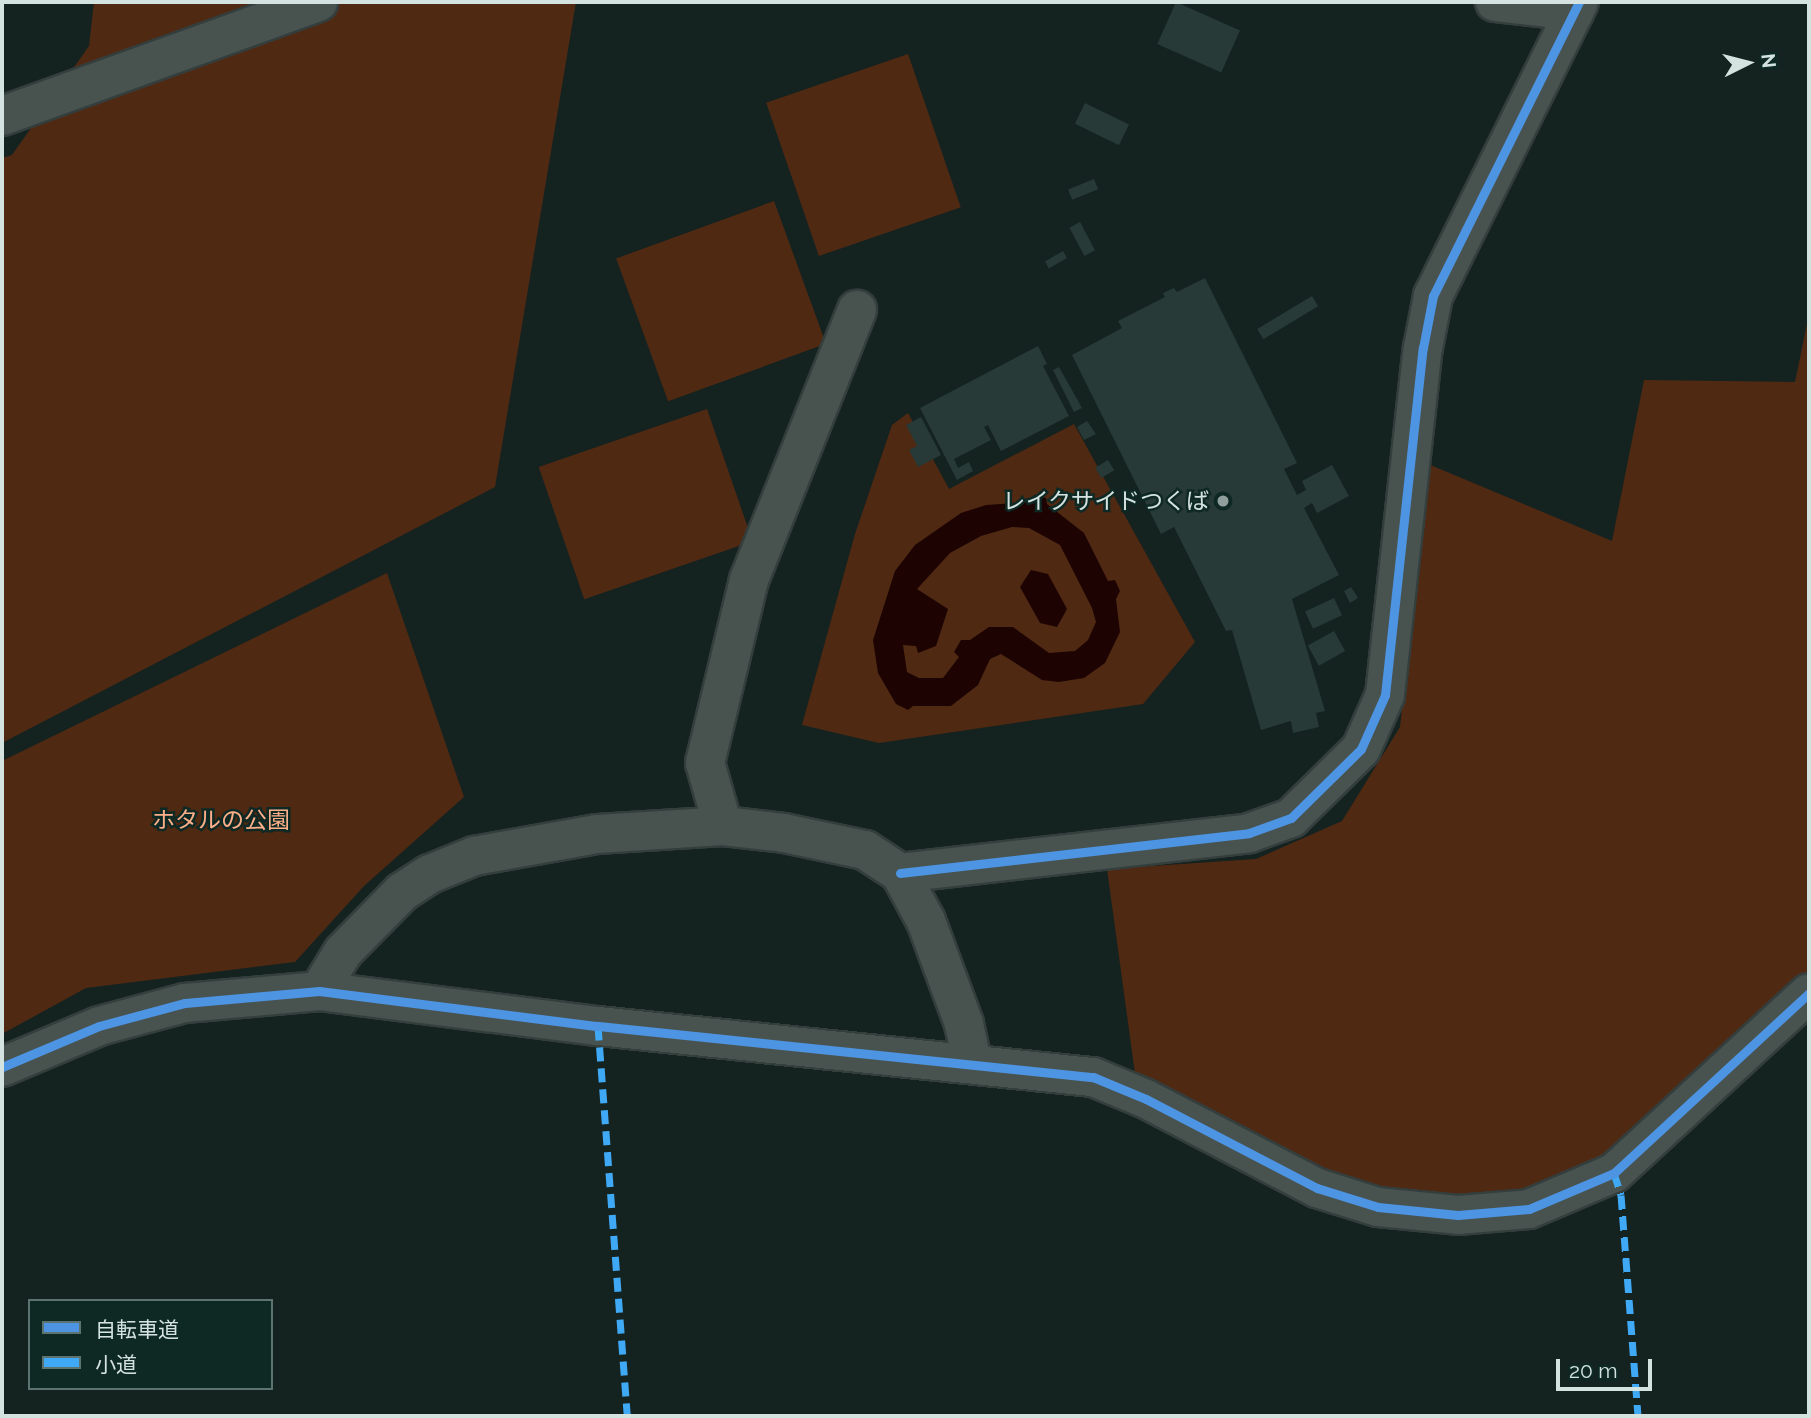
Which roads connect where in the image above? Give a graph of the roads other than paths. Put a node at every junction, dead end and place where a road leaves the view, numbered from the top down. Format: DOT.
graph roads {
  1 [pos="318,2"];
  2 [pos="1495,2"];
  3 [pos="1577,6"];
  4 [pos="2,116"];
  5 [pos="857,310"];
  6 [pos="723,826"];
  7 [pos="900,873"];
  8 [pos="319,991"];
  9 [pos="1809,993"];
  10 [pos="972,1062"];
  11 [pos="2,1067"];
  1 -- 4 [label="street"];
  2 -- 3 [label="street"];
  3 -- 7 [label="street"];
  5 -- 6 [label="street"];
  6 -- 7 [label="street"];
  6 -- 8 [label="street"];
  7 -- 10 [label="street"];
  8 -- 10 [label="street"];
  8 -- 11 [label="street"];
  9 -- 10 [label="street"];
}
